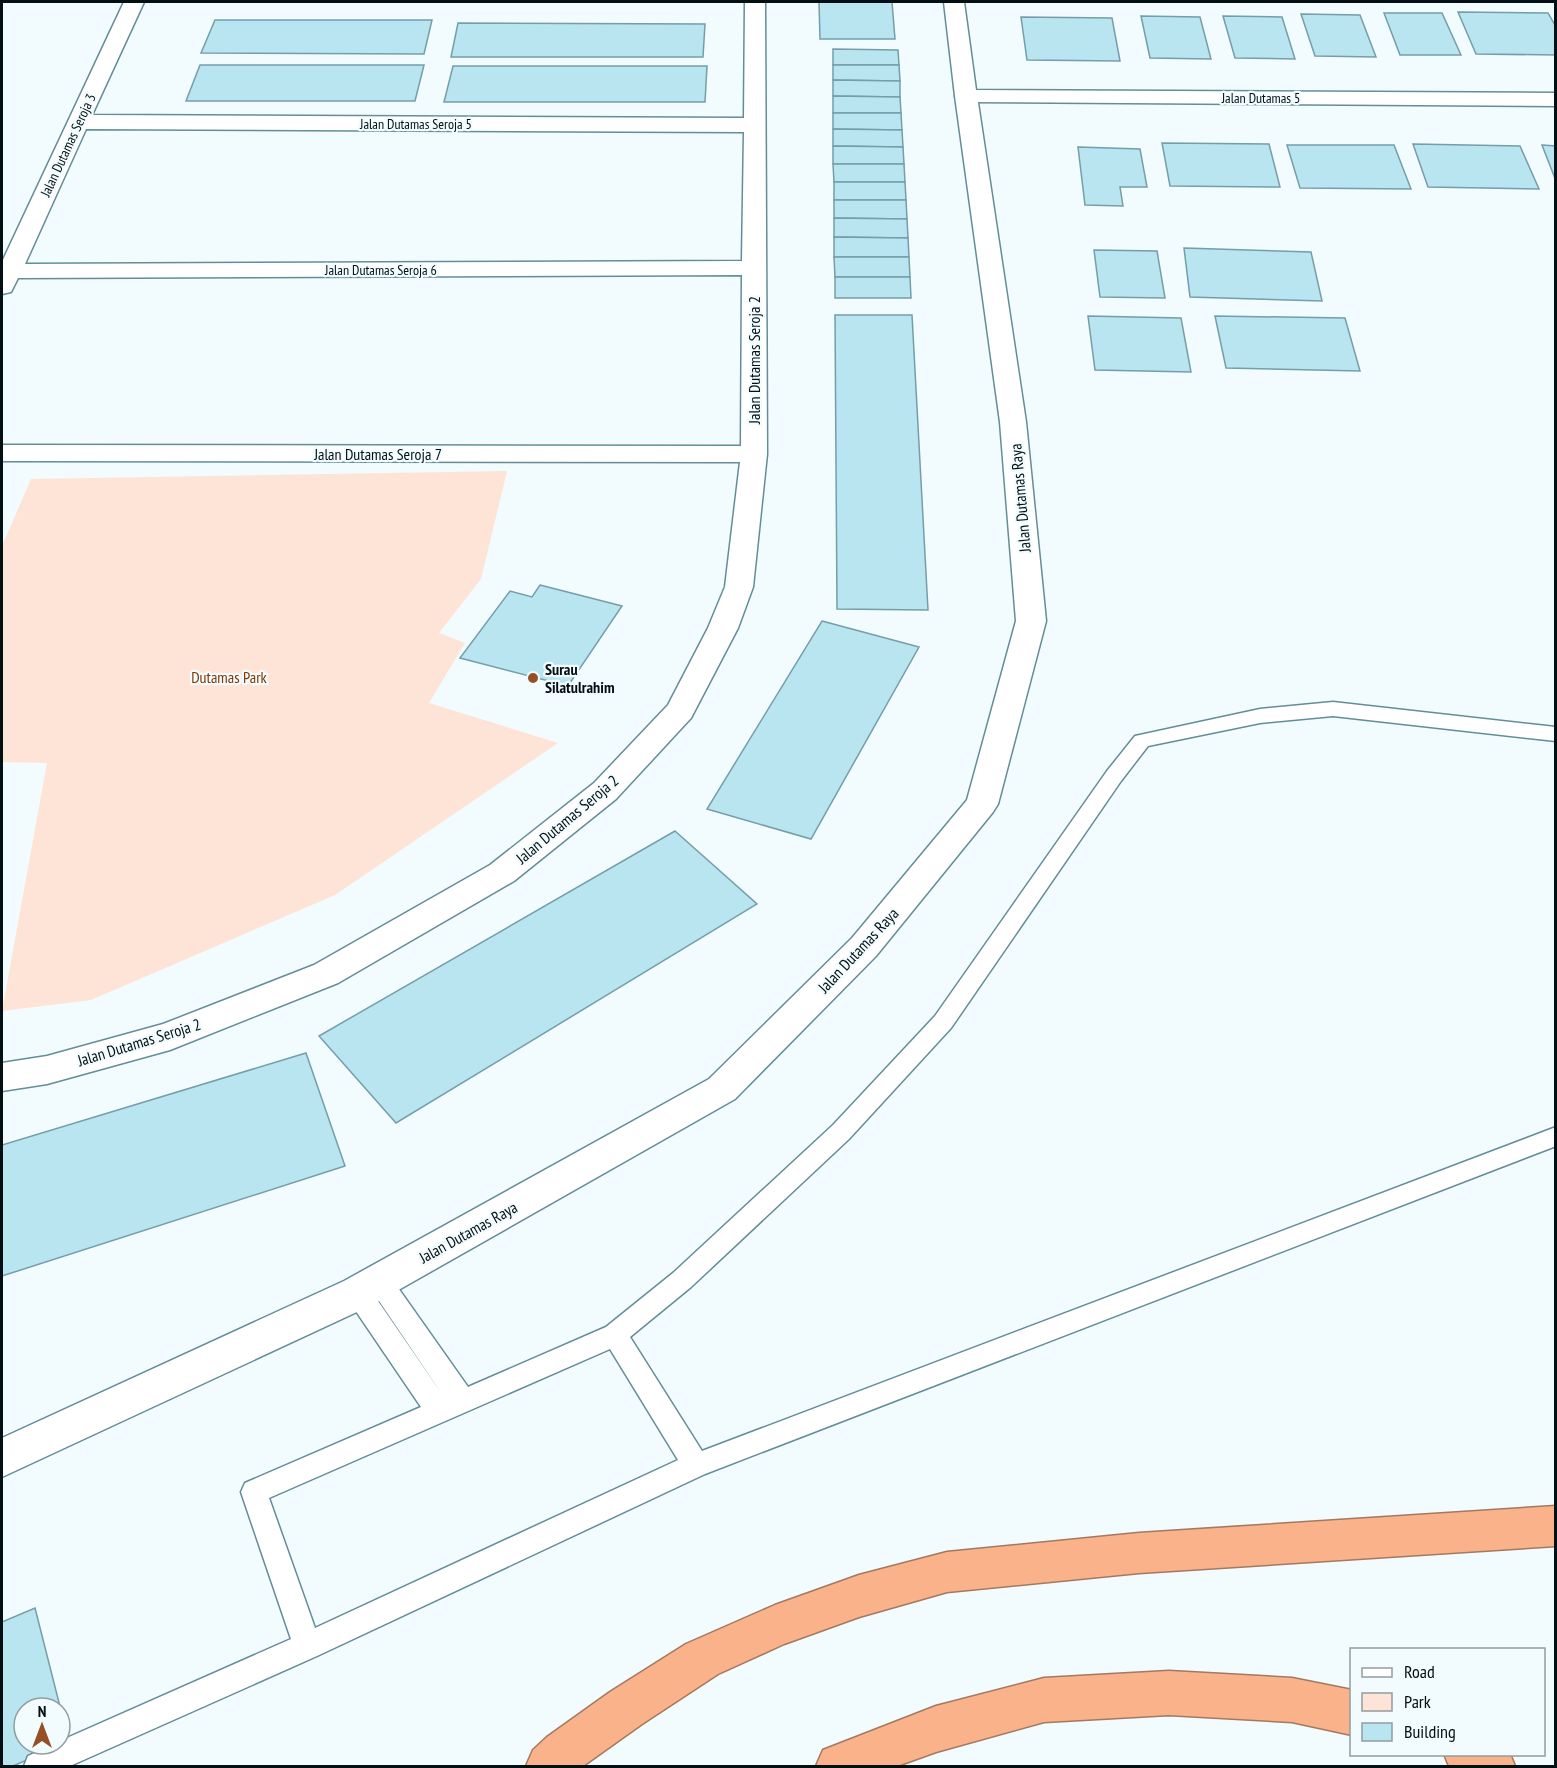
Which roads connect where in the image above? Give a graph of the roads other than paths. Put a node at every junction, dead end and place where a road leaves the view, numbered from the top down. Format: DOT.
graph roads {
  1 [pos="134,2"];
  2 [pos="754,2"];
  3 [pos="954,2"];
  4 [pos="966,96"];
  5 [pos="1556,100"];
  6 [pos="78,122"];
  7 [pos="754,125"];
  8 [pos="753,268"];
  9 [pos="6,280"];
  10 [pos="2,453"];
  11 [pos="754,454"];
  12 [pos="1556,734"];
  13 [pos="2,1077"];
  14 [pos="1556,1136"];
  15 [pos="369,1288"];
  16 [pos="615,1335"];
  17 [pos="463,1401"];
  18 [pos="439,1412"];
  19 [pos="2,1458"];
  20 [pos="696,1465"];
  21 [pos="1556,1526"];
  22 [pos="308,1646"];
  23 [pos="1350,1713"];
  24 [pos="1469,1756"];
  25 [pos="38,1767"];
  26 [pos="549,1767"];
  27 [pos="839,1767"];
  28 [pos="1492,1767"];
  1 -- 6 [label="street, Jalan Dutamas Seroja 3"];
  2 -- 7 [label="street, Jalan Dutamas Seroja 2"];
  3 -- 4 [label="street, Jalan Dutamas Raya"];
  4 -- 5 [label="street, Jalan Dutamas 5"];
  4 -- 15 [label="street, Jalan Dutamas Raya"];
  6 -- 7 [label="street, Jalan Dutamas Seroja 5"];
  6 -- 9 [label="street, Jalan Dutamas Seroja 3"];
  7 -- 8 [label="street, Jalan Dutamas Seroja 2"];
  8 -- 9 [label="street, Jalan Dutamas Seroja 6"];
  8 -- 11 [label="street, Jalan Dutamas Seroja 2"];
  10 -- 11 [label="street, Jalan Dutamas Seroja 7"];
  11 -- 13 [label="street, Jalan Dutamas Seroja 2"];
  12 -- 16 [label="lane"];
  14 -- 20 [label="lane"];
  15 -- 17 [label="lane"];
  15 -- 18 [label="lane"];
  15 -- 19 [label="street, Jalan Dutamas Raya"];
  16 -- 17 [label="lane"];
  16 -- 20 [label="lane"];
  17 -- 18 [label="lane"];
  18 -- 22 [label="lane"];
  20 -- 22 [label="lane"];
  21 -- 26 [label="highway"];
  22 -- 25 [label="lane"];
  23 -- 27 [label="highway"];
  24 -- 28 [label="highway"];
}
